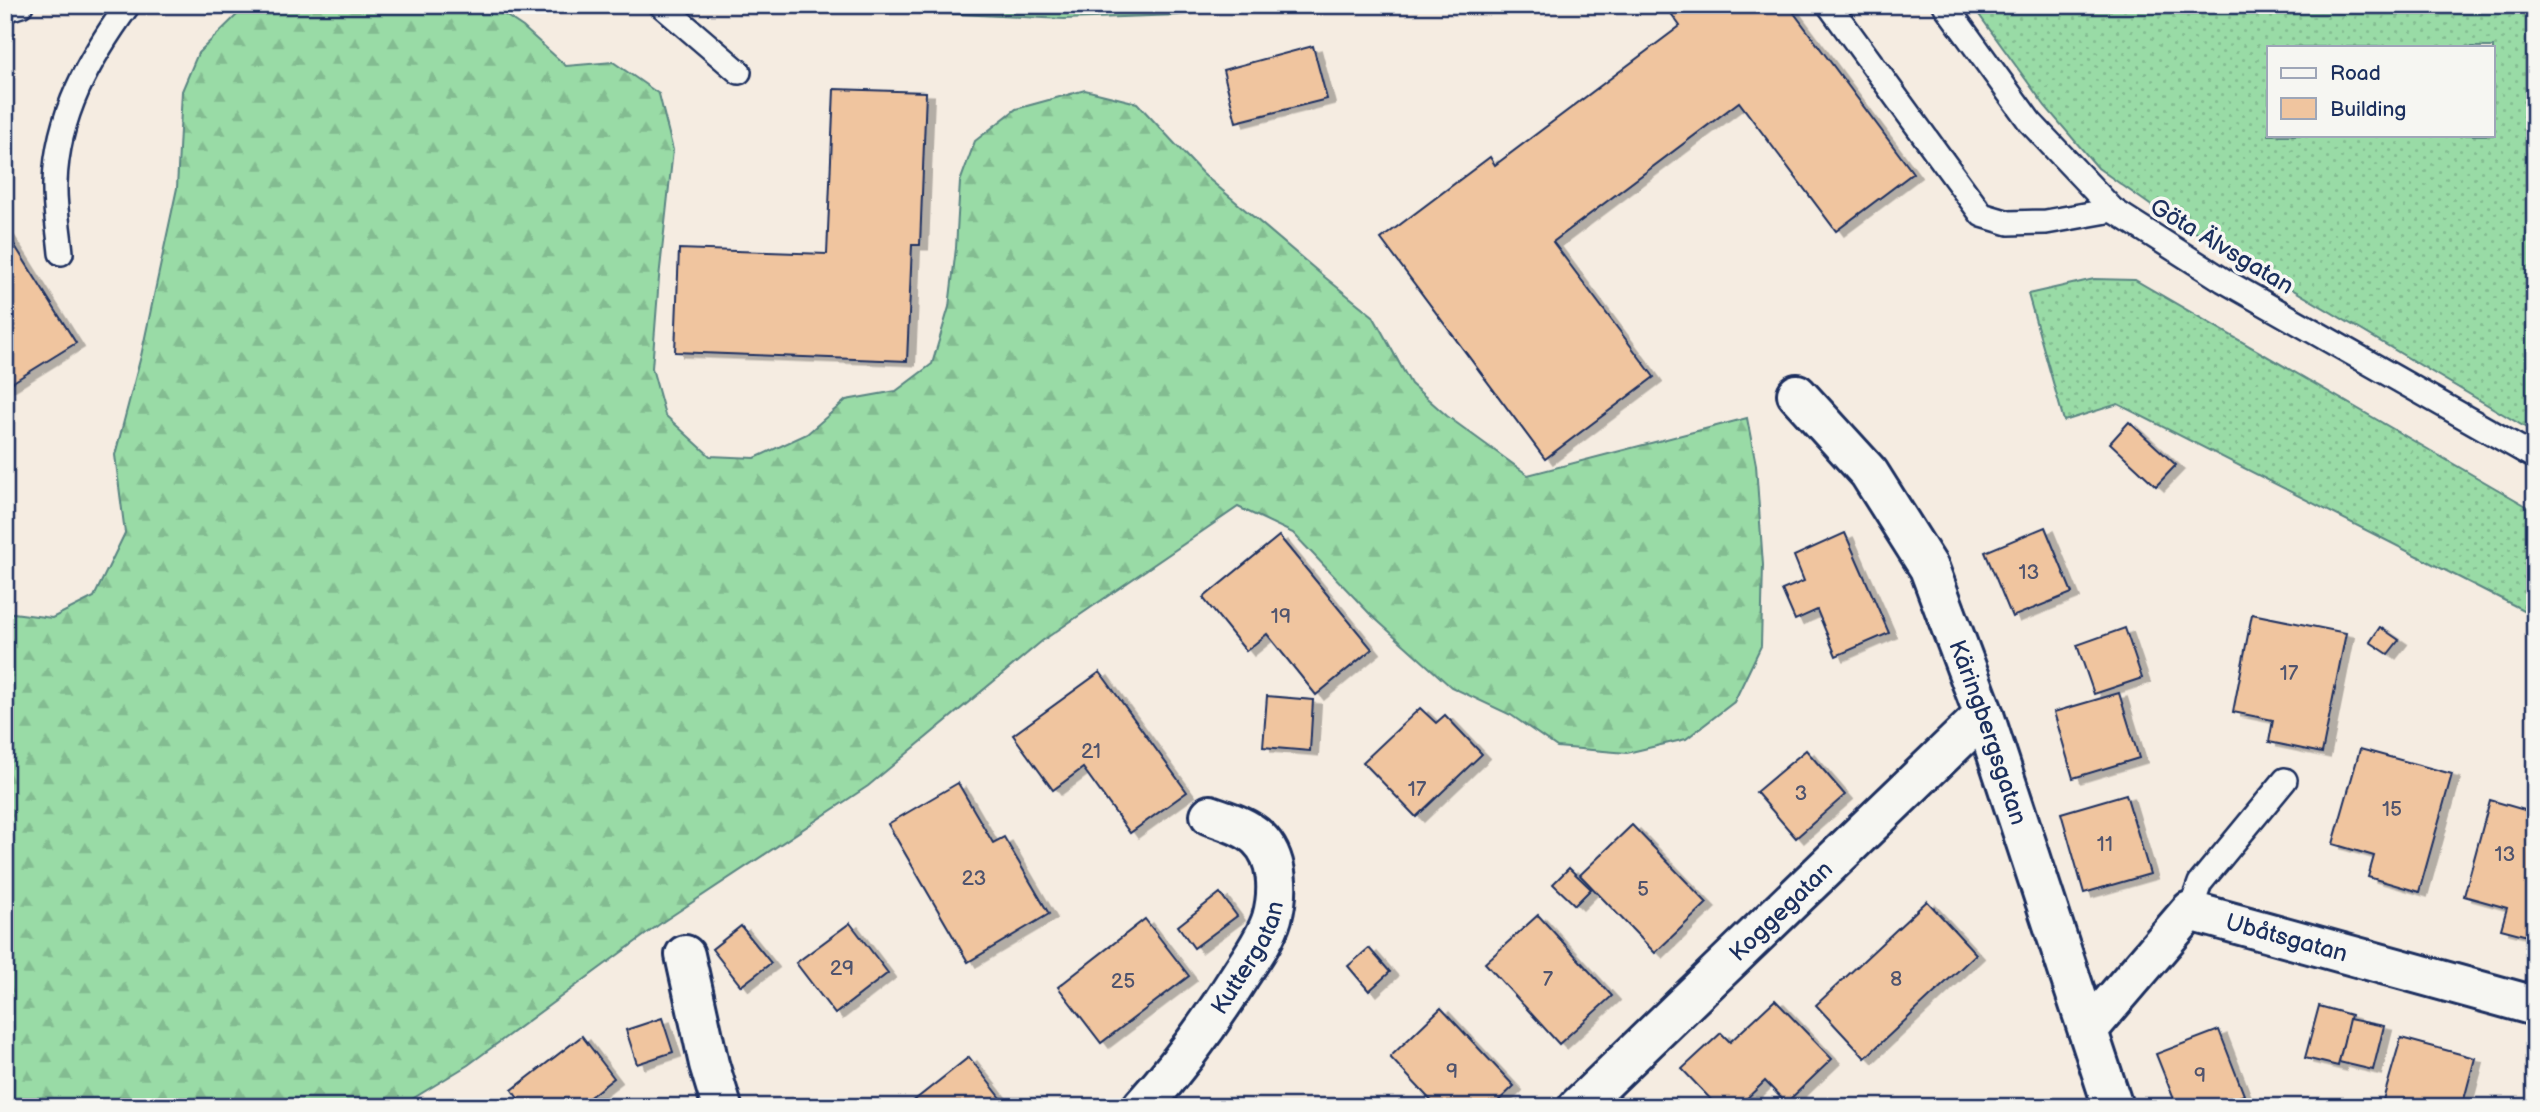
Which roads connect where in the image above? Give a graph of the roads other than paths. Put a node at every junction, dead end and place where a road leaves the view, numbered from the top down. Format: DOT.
graph roads {
  1 [pos="21,5"];
  2 [pos="128,5"];
  3 [pos="661,5"];
  4 [pos="1829,5"];
  5 [pos="1945,5"];
  6 [pos="5,10"];
  7 [pos="739,72"];
  8 [pos="2113,210"];
  9 [pos="61,253"];
  10 [pos="1797,394"];
  11 [pos="2535,457"];
  12 [pos="1984,715"];
  13 [pos="2285,780"];
  14 [pos="1210,815"];
  15 [pos="2190,911"];
  16 [pos="685,955"];
  17 [pos="2535,1006"];
  18 [pos="2088,1030"];
  19 [pos="722,1107"];
  20 [pos="1142,1107"];
  21 [pos="1578,1107"];
  22 [pos="2113,1107"];
  1 -- 6 [label="lane"];
  2 -- 9 [label="lane"];
  3 -- 7 [label="lane"];
  4 -- 8 [label="lane"];
  5 -- 8 [label="lane, Göta Älvsgatan"];
  8 -- 11 [label="lane, Göta Älvsgatan"];
  10 -- 12 [label="street, Käringbergsgatan"];
  12 -- 18 [label="street, Käringbergsgatan"];
  12 -- 21 [label="street, Koggegatan"];
  13 -- 15 [label="lane"];
  14 -- 20 [label="street, Kuttergatan"];
  15 -- 17 [label="street, Ubåtsgatan"];
  15 -- 18 [label="street"];
  16 -- 19 [label="street"];
  18 -- 22 [label="street, Käringbergsgatan"];
}
